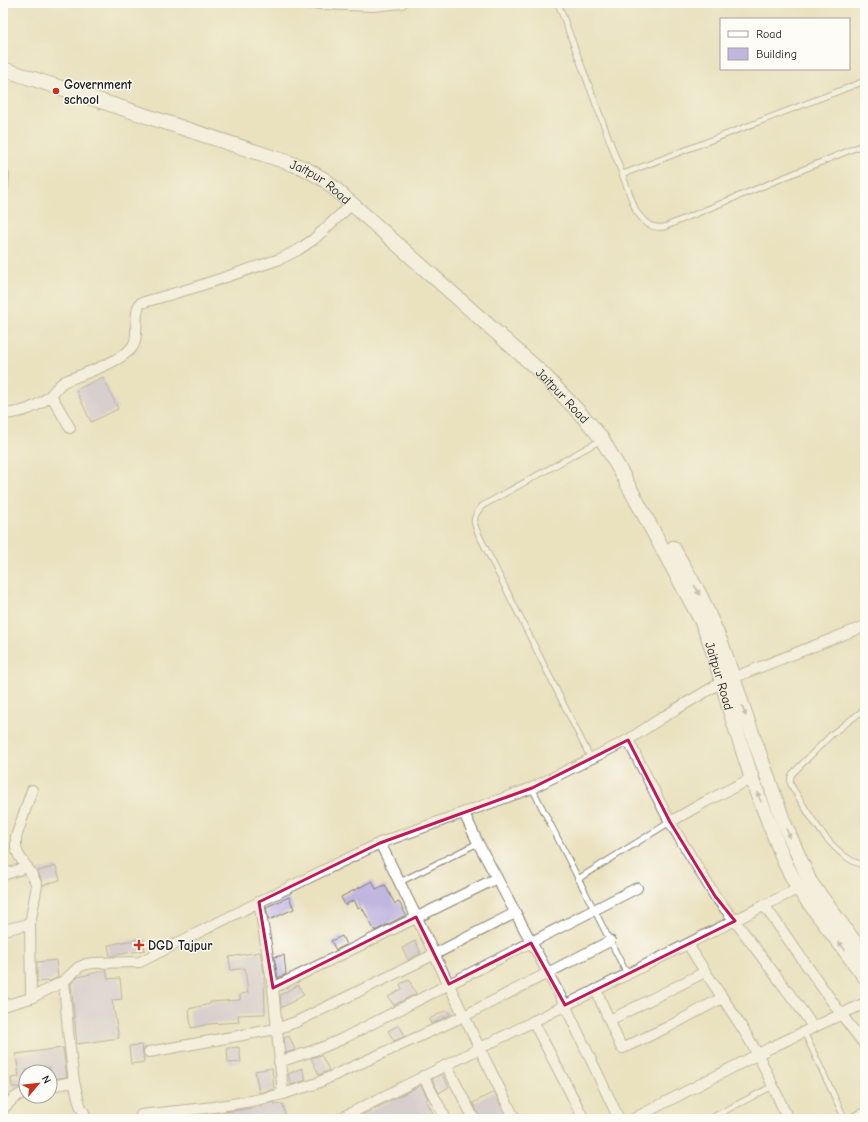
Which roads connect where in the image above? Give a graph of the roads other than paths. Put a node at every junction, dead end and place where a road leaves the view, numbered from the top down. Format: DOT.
graph roads {
  1 [pos="295,3"];
  2 [pos="402,3"];
  3 [pos="558,3"];
  4 [pos="3,59"];
  5 [pos="3,69"];
  6 [pos="865,81"];
  7 [pos="865,144"];
  8 [pos="3,173"];
  9 [pos="623,174"];
  10 [pos="3,188"];
  11 [pos="352,204"];
  12 [pos="51,395"];
  13 [pos="3,414"];
  14 [pos="70,428"];
  15 [pos="602,439"];
  16 [pos="865,626"];
  17 [pos="728,680"];
  18 [pos="865,709"];
  19 [pos="628,740"];
  20 [pos="591,759"];
  21 [pos="752,778"];
  22 [pos="532,788"];
  23 [pos="32,790"];
  24 [pos="464,813"];
  25 [pos="670,822"];
  26 [pos="380,843"];
  27 [pos="478,843"];
  28 [pos="865,865"];
  29 [pos="27,867"];
  30 [pos="3,875"];
  31 [pos="497,878"];
  32 [pos="578,879"];
  33 [pos="400,882"];
  34 [pos="804,885"];
  35 [pos="637,888"];
  36 [pos="259,902"];
  37 [pos="764,905"];
  38 [pos="594,910"];
  39 [pos="515,912"];
  40 [pos="416,917"];
  41 [pos="735,921"];
  42 [pos="30,924"];
  43 [pos="3,930"];
  44 [pos="610,941"];
  45 [pos="531,943"];
  46 [pos="688,944"];
  47 [pos="435,954"];
  48 [pos="865,956"];
  49 [pos="705,972"];
  50 [pos="547,973"];
  51 [pos="627,974"];
  52 [pos="865,977"];
  53 [pos="64,981"];
  54 [pos="449,984"];
  55 [pos="273,988"];
  56 [pos="596,990"];
  57 [pos="31,998"];
  58 [pos="722,998"];
  59 [pos="865,1003"];
  60 [pos="3,1006"];
  61 [pos="565,1006"];
  62 [pos="841,1014"];
  63 [pos="464,1016"];
  64 [pos="610,1020"];
  65 [pos="533,1021"];
  66 [pos="276,1029"];
  67 [pos="808,1030"];
  68 [pos="865,1045"];
  69 [pos="480,1047"];
  70 [pos="149,1052"];
  71 [pos="758,1055"];
  72 [pos="279,1062"];
  73 [pos="446,1065"];
  74 [pos="423,1076"];
  75 [pos="74,1082"];
  76 [pos="58,1085"];
  77 [pos="773,1086"];
  78 [pos="282,1094"];
  79 [pos="18,1096"];
  80 [pos="3,1109"];
  81 [pos="865,1110"];
  82 [pos="141,1115"];
  83 [pos="87,1119"];
  84 [pos="338,1119"];
  85 [pos="446,1119"];
  86 [pos="474,1119"];
  87 [pos="515,1119"];
  88 [pos="584,1119"];
  89 [pos="619,1119"];
  90 [pos="633,1119"];
  91 [pos="709,1119"];
  92 [pos="788,1119"];
  1 -- 2 [label="street"];
  3 -- 9 [label="lane"];
  4 -- 17 [label="street, Jaitpur Road, one-way"];
  5 -- 11 [label="street, Jaitpur Road"];
  6 -- 9 [label="lane"];
  7 -- 9 [label="lane"];
  8 -- 10 [label="street"];
  11 -- 12 [label="street"];
  11 -- 15 [label="street, Jaitpur Road"];
  12 -- 13 [label="street"];
  12 -- 14 [label="street"];
  15 -- 17 [label="street, Jaitpur Road"];
  15 -- 20 [label="lane"];
  16 -- 17 [label="street"];
  17 -- 19 [label="street"];
  17 -- 21 [label="street, Jaitpur Road"];
  17 -- 34 [label="street, Jaitpur Road, one-way"];
  18 -- 28 [label="lane"];
  19 -- 20 [label="street"];
  19 -- 25 [label="street"];
  20 -- 22 [label="street"];
  21 -- 25 [label="street"];
  34 -- 21 [label="street, Jaitpur Road, one-way"];
  22 -- 24 [label="street"];
  22 -- 32 [label="lane"];
  23 -- 29 [label="street"];
  24 -- 26 [label="street"];
  24 -- 27 [label="street"];
  25 -- 32 [label="lane"];
  25 -- 41 [label="street"];
  26 -- 33 [label="street"];
  26 -- 36 [label="street"];
  27 -- 31 [label="street"];
  27 -- 33 [label="lane"];
  29 -- 30 [label="street"];
  29 -- 42 [label="street"];
  31 -- 39 [label="street"];
  31 -- 40 [label="street"];
  32 -- 38 [label="lane"];
  33 -- 40 [label="street"];
  34 -- 37 [label="street"];
  34 -- 48 [label="street, Jaitpur Road"];
  52 -- 34 [label="street, Jaitpur Road, one-way"];
  35 -- 38 [label="street"];
  36 -- 53 [label="street"];
  36 -- 55 [label="street"];
  37 -- 41 [label="street"];
  37 -- 62 [label="street"];
  38 -- 44 [label="lane"];
  38 -- 45 [label="street"];
  39 -- 45 [label="street"];
  39 -- 47 [label="street"];
  40 -- 47 [label="street"];
  40 -- 55 [label="street"];
  41 -- 46 [label="street"];
  41 -- 67 [label="street"];
  42 -- 43 [label="street"];
  42 -- 57 [label="street"];
  44 -- 50 [label="street"];
  44 -- 51 [label="lane"];
  45 -- 50 [label="street"];
  45 -- 54 [label="street"];
  46 -- 49 [label="street"];
  46 -- 51 [label="street"];
  47 -- 54 [label="street"];
  47 -- 66 [label="street"];
  49 -- 58 [label="street"];
  49 -- 64 [label="street"];
  50 -- 61 [label="street"];
  50 -- 63 [label="street"];
  51 -- 56 [label="street"];
  53 -- 57 [label="street"];
  53 -- 75 [label="street"];
  54 -- 63 [label="street"];
  54 -- 72 [label="street"];
  55 -- 66 [label="street"];
  56 -- 61 [label="street"];
  56 -- 64 [label="street"];
  57 -- 60 [label="street"];
  58 -- 64 [label="street"];
  58 -- 71 [label="street"];
  59 -- 62 [label="street"];
  61 -- 65 [label="street"];
  61 -- 89 [label="street"];
  62 -- 67 [label="street"];
  62 -- 68 [label="street"];
  63 -- 69 [label="street"];
  63 -- 78 [label="street"];
  65 -- 69 [label="street"];
  65 -- 88 [label="street"];
  66 -- 70 [label="street"];
  66 -- 72 [label="street"];
  67 -- 71 [label="street"];
  67 -- 81 [label="lane"];
  69 -- 73 [label="street"];
  69 -- 87 [label="street"];
  71 -- 77 [label="street"];
  71 -- 90 [label="street"];
  72 -- 78 [label="street"];
  73 -- 74 [label="street"];
  73 -- 86 [label="street"];
  74 -- 84 [label="street"];
  74 -- 85 [label="street"];
  75 -- 76 [label="street"];
  75 -- 83 [label="street"];
  77 -- 91 [label="lane"];
  77 -- 92 [label="street"];
  78 -- 82 [label="street"];
  79 -- 80 [label="street"];
}
